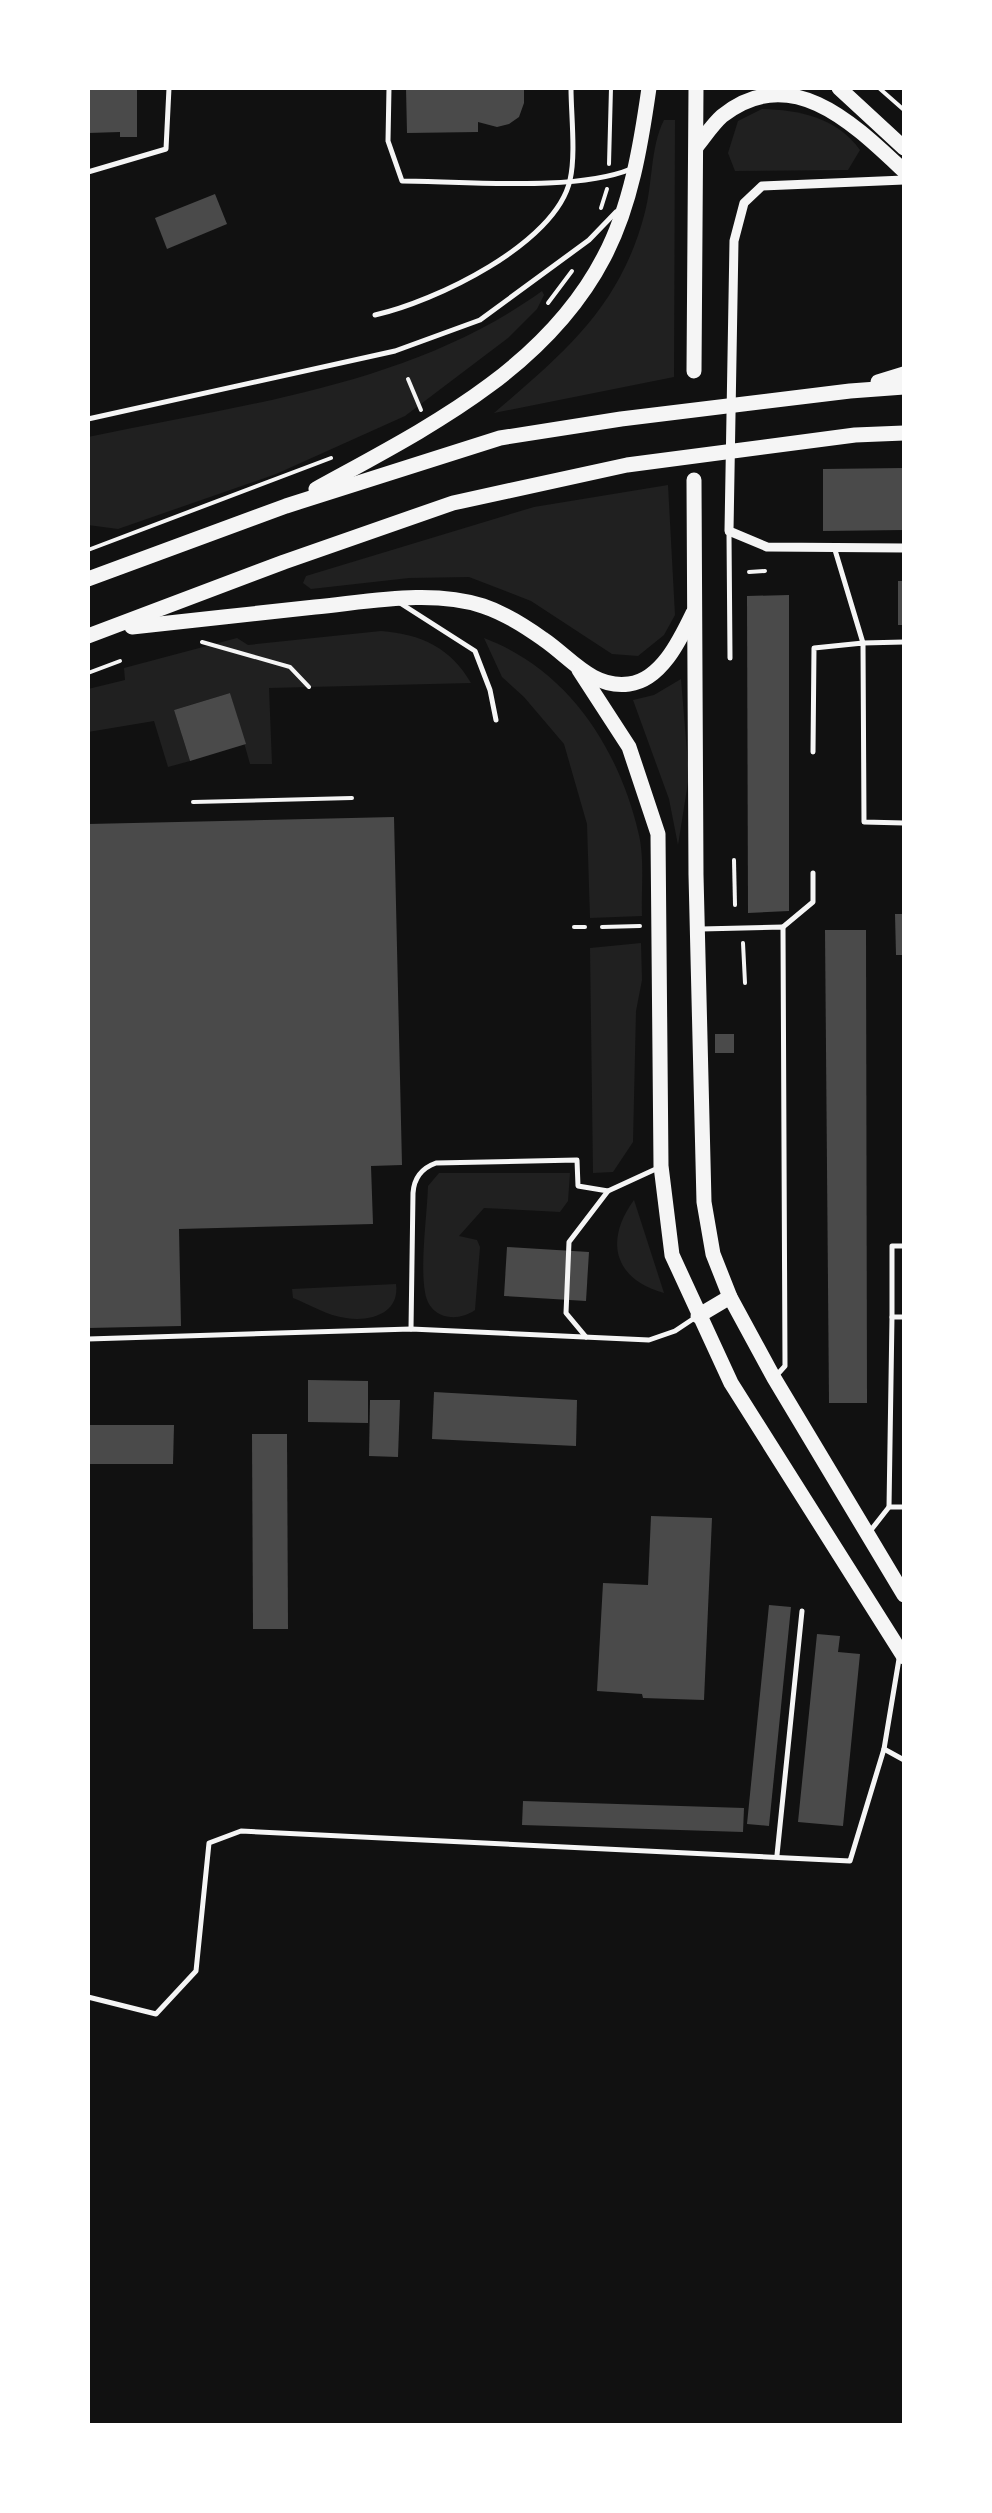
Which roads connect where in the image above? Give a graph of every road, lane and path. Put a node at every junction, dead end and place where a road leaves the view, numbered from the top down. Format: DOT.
graph roads {
  1 [pos="168,88"];
  2 [pos="389,88"];
  3 [pos="571,88"];
  4 [pos="649,88"];
  5 [pos="696,88"];
  6 [pos="839,88"];
  7 [pos="879,88"];
  8 [pos="858,94"];
  9 [pos="904,110"];
  10 [pos="697,146"];
  11 [pos="904,148"];
  12 [pos="635,167"];
  13 [pos="904,171"];
  14 [pos="88,172"];
  15 [pos="904,180"];
  16 [pos="570,181"];
  17 [pos="625,203"];
  18 [pos="590,240"];
  19 [pos="542,310"];
  20 [pos="375,315"];
  21 [pos="694,371"];
  22 [pos="904,374"];
  23 [pos="408,379"];
  24 [pos="904,387"];
  25 [pos="850,391"];
  26 [pos="423,415"];
  27 [pos="88,419"];
  28 [pos="904,433"];
  29 [pos="334,457"];
  30 [pos="694,480"];
  31 [pos="286,506"];
  32 [pos="728,530"];
  33 [pos="904,548"];
  34 [pos="88,550"];
  35 [pos="835,550"];
  36 [pos="750,572"];
  37 [pos="764,572"];
  38 [pos="90,577"];
  39 [pos="394,599"];
  40 [pos="694,611"];
  41 [pos="108,630"];
  42 [pos="88,636"];
  43 [pos="202,642"];
  44 [pos="904,642"];
  45 [pos="863,643"];
  46 [pos="730,658"];
  47 [pos="120,661"];
  48 [pos="580,670"];
  49 [pos="88,673"];
  50 [pos="308,687"];
  51 [pos="496,720"];
  52 [pos="813,752"];
  53 [pos="352,798"];
  54 [pos="192,802"];
  55 [pos="904,823"];
  56 [pos="734,860"];
  57 [pos="813,872"];
  58 [pos="735,905"];
  59 [pos="640,926"];
  60 [pos="574,927"];
  61 [pos="585,927"];
  62 [pos="602,927"];
  63 [pos="783,927"];
  64 [pos="698,929"];
  65 [pos="744,942"];
  66 [pos="745,983"];
  67 [pos="661,1166"];
  68 [pos="608,1191"];
  69 [pos="904,1246"];
  70 [pos="730,1296"];
  71 [pos="698,1316"];
  72 [pos="892,1316"];
  73 [pos="904,1316"];
  74 [pos="411,1330"];
  75 [pos="586,1337"];
  76 [pos="88,1339"];
  77 [pos="774,1378"];
  78 [pos="888,1507"];
  79 [pos="904,1508"];
  80 [pos="869,1533"];
  81 [pos="904,1595"];
  82 [pos="802,1611"];
  83 [pos="903,1652"];
  84 [pos="884,1749"];
  85 [pos="904,1760"];
  86 [pos="777,1856"];
  87 [pos="88,1997"];
  1 -- 14 [label="lane"];
  2 -- 16 [label="lane"];
  3 -- 16 [label="lane"];
  4 -- 12 [label="main road"];
  5 -- 10 [label="main road"];
  6 -- 8 [label="main road"];
  7 -- 9 [label="path"];
  8 -- 11 [label="main road"];
  10 -- 13 [label="main road"];
  10 -- 21 [label="main road"];
  12 -- 16 [label="lane"];
  12 -- 17 [label="main road"];
  15 -- 32 [label="street"];
  16 -- 20 [label="lane"];
  17 -- 18 [label="lane"];
  17 -- 31 [label="main road"];
  18 -- 19 [label="path"];
  18 -- 27 [label="lane"];
  22 -- 25 [label="main road"];
  23 -- 26 [label="path"];
  24 -- 25 [label="main road"];
  25 -- 31 [label="main road"];
  28 -- 41 [label="main road"];
  29 -- 34 [label="path"];
  30 -- 40 [label="main road"];
  31 -- 38 [label="main road"];
  32 -- 35 [label="street"];
  32 -- 46 [label="lane"];
  33 -- 35 [label="street"];
  35 -- 45 [label="lane"];
  36 -- 37 [label="path"];
  39 -- 41 [label="main road"];
  39 -- 48 [label="main road"];
  39 -- 51 [label="lane"];
  40 -- 48 [label="main road"];
  40 -- 64 [label="main road"];
  41 -- 42 [label="main road"];
  43 -- 50 [label="path"];
  44 -- 45 [label="lane"];
  45 -- 52 [label="lane"];
  45 -- 55 [label="lane"];
  47 -- 49 [label="path"];
  48 -- 67 [label="main road"];
  53 -- 54 [label="path"];
  56 -- 58 [label="path"];
  57 -- 63 [label="lane"];
  59 -- 62 [label="path"];
  60 -- 61 [label="path"];
  63 -- 64 [label="lane"];
  63 -- 77 [label="lane"];
  64 -- 70 [label="main road"];
  65 -- 66 [label="path"];
  67 -- 68 [label="lane"];
  67 -- 71 [label="main road"];
  68 -- 74 [label="lane"];
  68 -- 75 [label="lane"];
  69 -- 72 [label="lane"];
  70 -- 71 [label="main road"];
  70 -- 77 [label="main road"];
  71 -- 75 [label="lane"];
  71 -- 83 [label="main road"];
  72 -- 73 [label="lane"];
  72 -- 78 [label="lane"];
  74 -- 75 [label="lane"];
  74 -- 76 [label="lane"];
  77 -- 80 [label="main road"];
  78 -- 79 [label="lane"];
  78 -- 80 [label="lane"];
  80 -- 81 [label="main road"];
  82 -- 86 [label="lane"];
  83 -- 84 [label="lane"];
  84 -- 85 [label="lane"];
  84 -- 86 [label="lane"];
  86 -- 87 [label="lane"];
}
